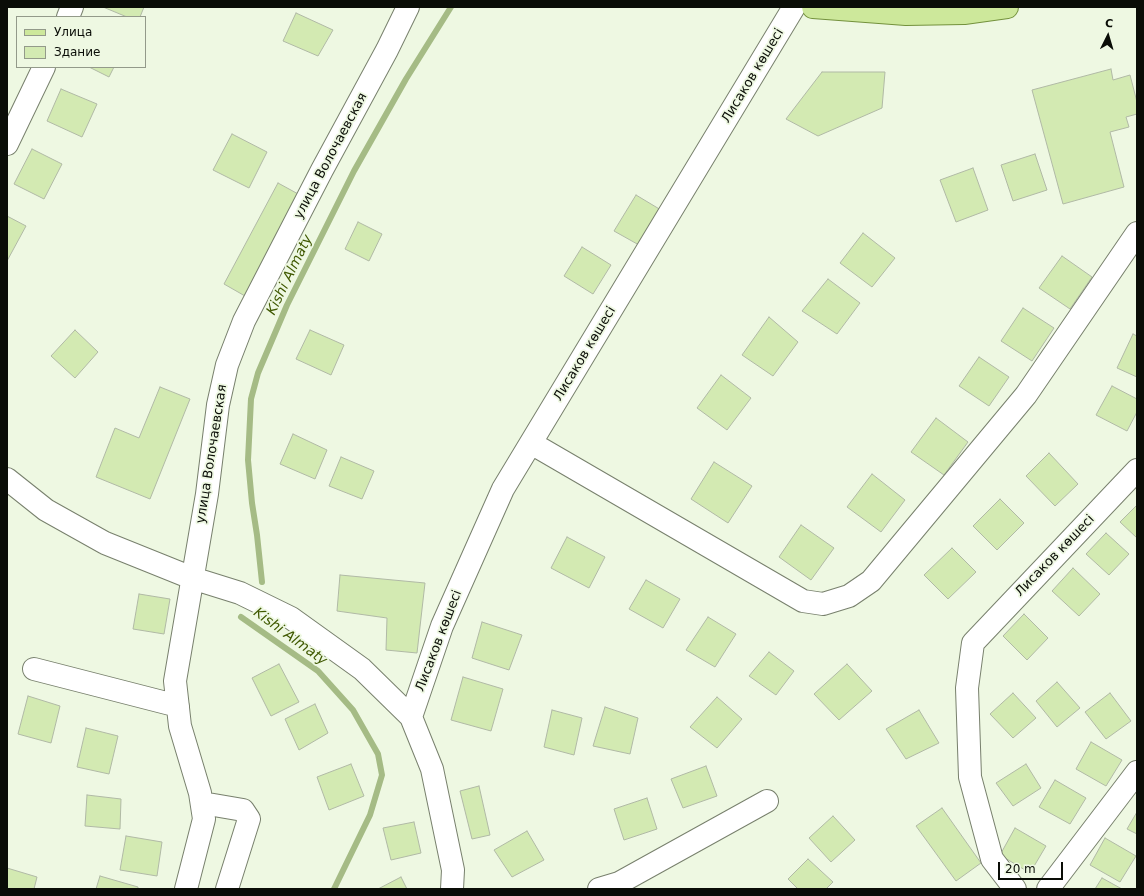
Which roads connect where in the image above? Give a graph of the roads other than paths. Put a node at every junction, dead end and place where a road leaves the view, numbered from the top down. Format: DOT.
graph roads {
  1 [pos="408,7"];
  2 [pos="794,7"];
  3 [pos="813,7"];
  4 [pos="1007,7"];
  5 [pos="44,68"];
  6 [pos="7,144"];
  7 [pos="1137,233"];
  8 [pos="531,443"];
  9 [pos="1137,470"];
  10 [pos="7,479"];
  11 [pos="192,578"];
  12 [pos="34,669"];
  13 [pos="178,706"];
  14 [pos="411,717"];
  15 [pos="1137,772"];
  16 [pos="767,802"];
  17 [pos="202,803"];
  18 [pos="613,887"];
  19 [pos="186,889"];
  20 [pos="227,889"];
  21 [pos="452,889"];
  22 [pos="1015,889"];
  23 [pos="1048,889"];
  1 -- 11 [label="street, улица Волочаевская"];
  2 -- 8 [label="street, Лисаков көшесі"];
  3 -- 4 [label="main road"];
  5 -- 6 [label="street"];
  7 -- 8 [label="street"];
  8 -- 14 [label="street, Лисаков көшесі"];
  9 -- 22 [label="street, Лисаков көшесі"];
  10 -- 11 [label="street"];
  11 -- 13 [label="street, улица Волочаевская"];
  11 -- 14 [label="street"];
  12 -- 13 [label="street"];
  13 -- 17 [label="street, улица Волочаевская"];
  14 -- 21 [label="street"];
  15 -- 23 [label="street"];
  16 -- 18 [label="street"];
  17 -- 19 [label="street, улица Волочаевская"];
  17 -- 20 [label="street"];
}
